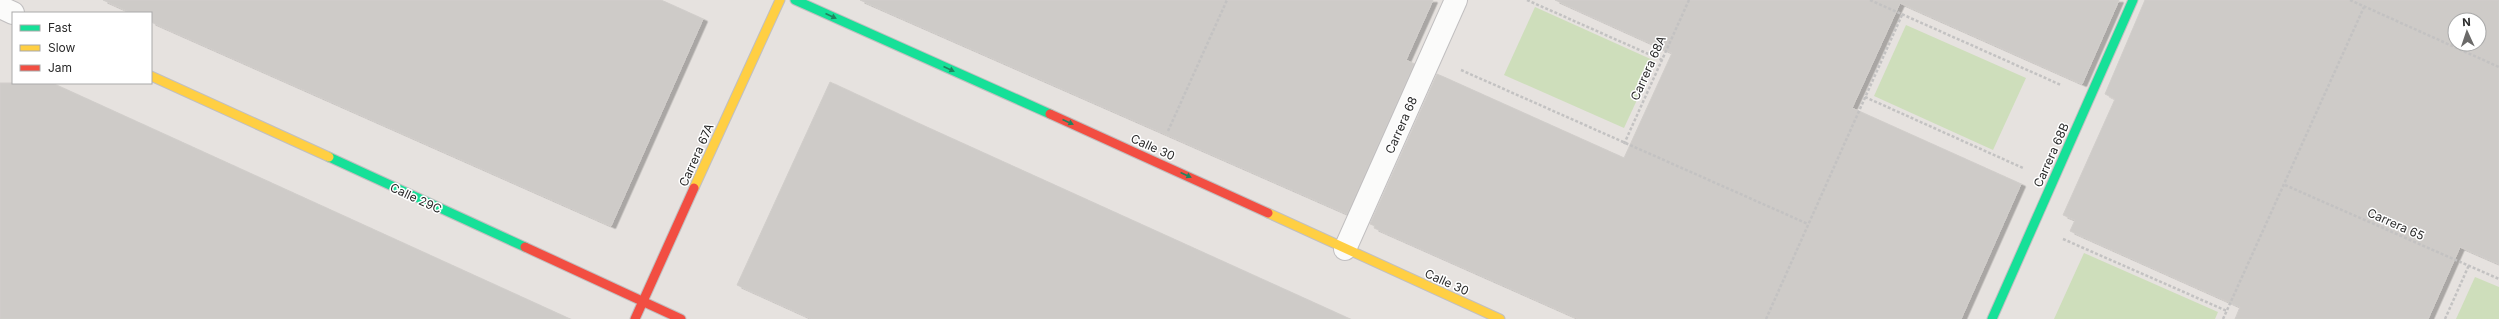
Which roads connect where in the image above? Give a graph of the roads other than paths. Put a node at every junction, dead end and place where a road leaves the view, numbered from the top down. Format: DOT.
graph roads {
  1 [pos="780,0"];
  2 [pos="795,0"];
  3 [pos="1456,0"];
  4 [pos="2133,0"];
  5 [pos="0,7"];
  6 [pos="12,13"];
  7 [pos="152,76"];
  8 [pos="1345,249"];
  9 [pos="643,302"];
  10 [pos="635,319"];
  11 [pos="681,319"];
  12 [pos="1500,319"];
  13 [pos="1992,319"];
  1 -- 9 [label="street, Carrera 67A"];
  2 -- 8 [label="street, Calle 30, one-way"];
  3 -- 8 [label="street, Carrera 68"];
  4 -- 13 [label="street, Carrera 68B"];
  5 -- 6 [label="street"];
  7 -- 9 [label="street, Calle 29C"];
  8 -- 12 [label="street, Calle 30"];
  9 -- 10 [label="street, Carrera 67A"];
  9 -- 11 [label="street, Calle 29C"];
}
